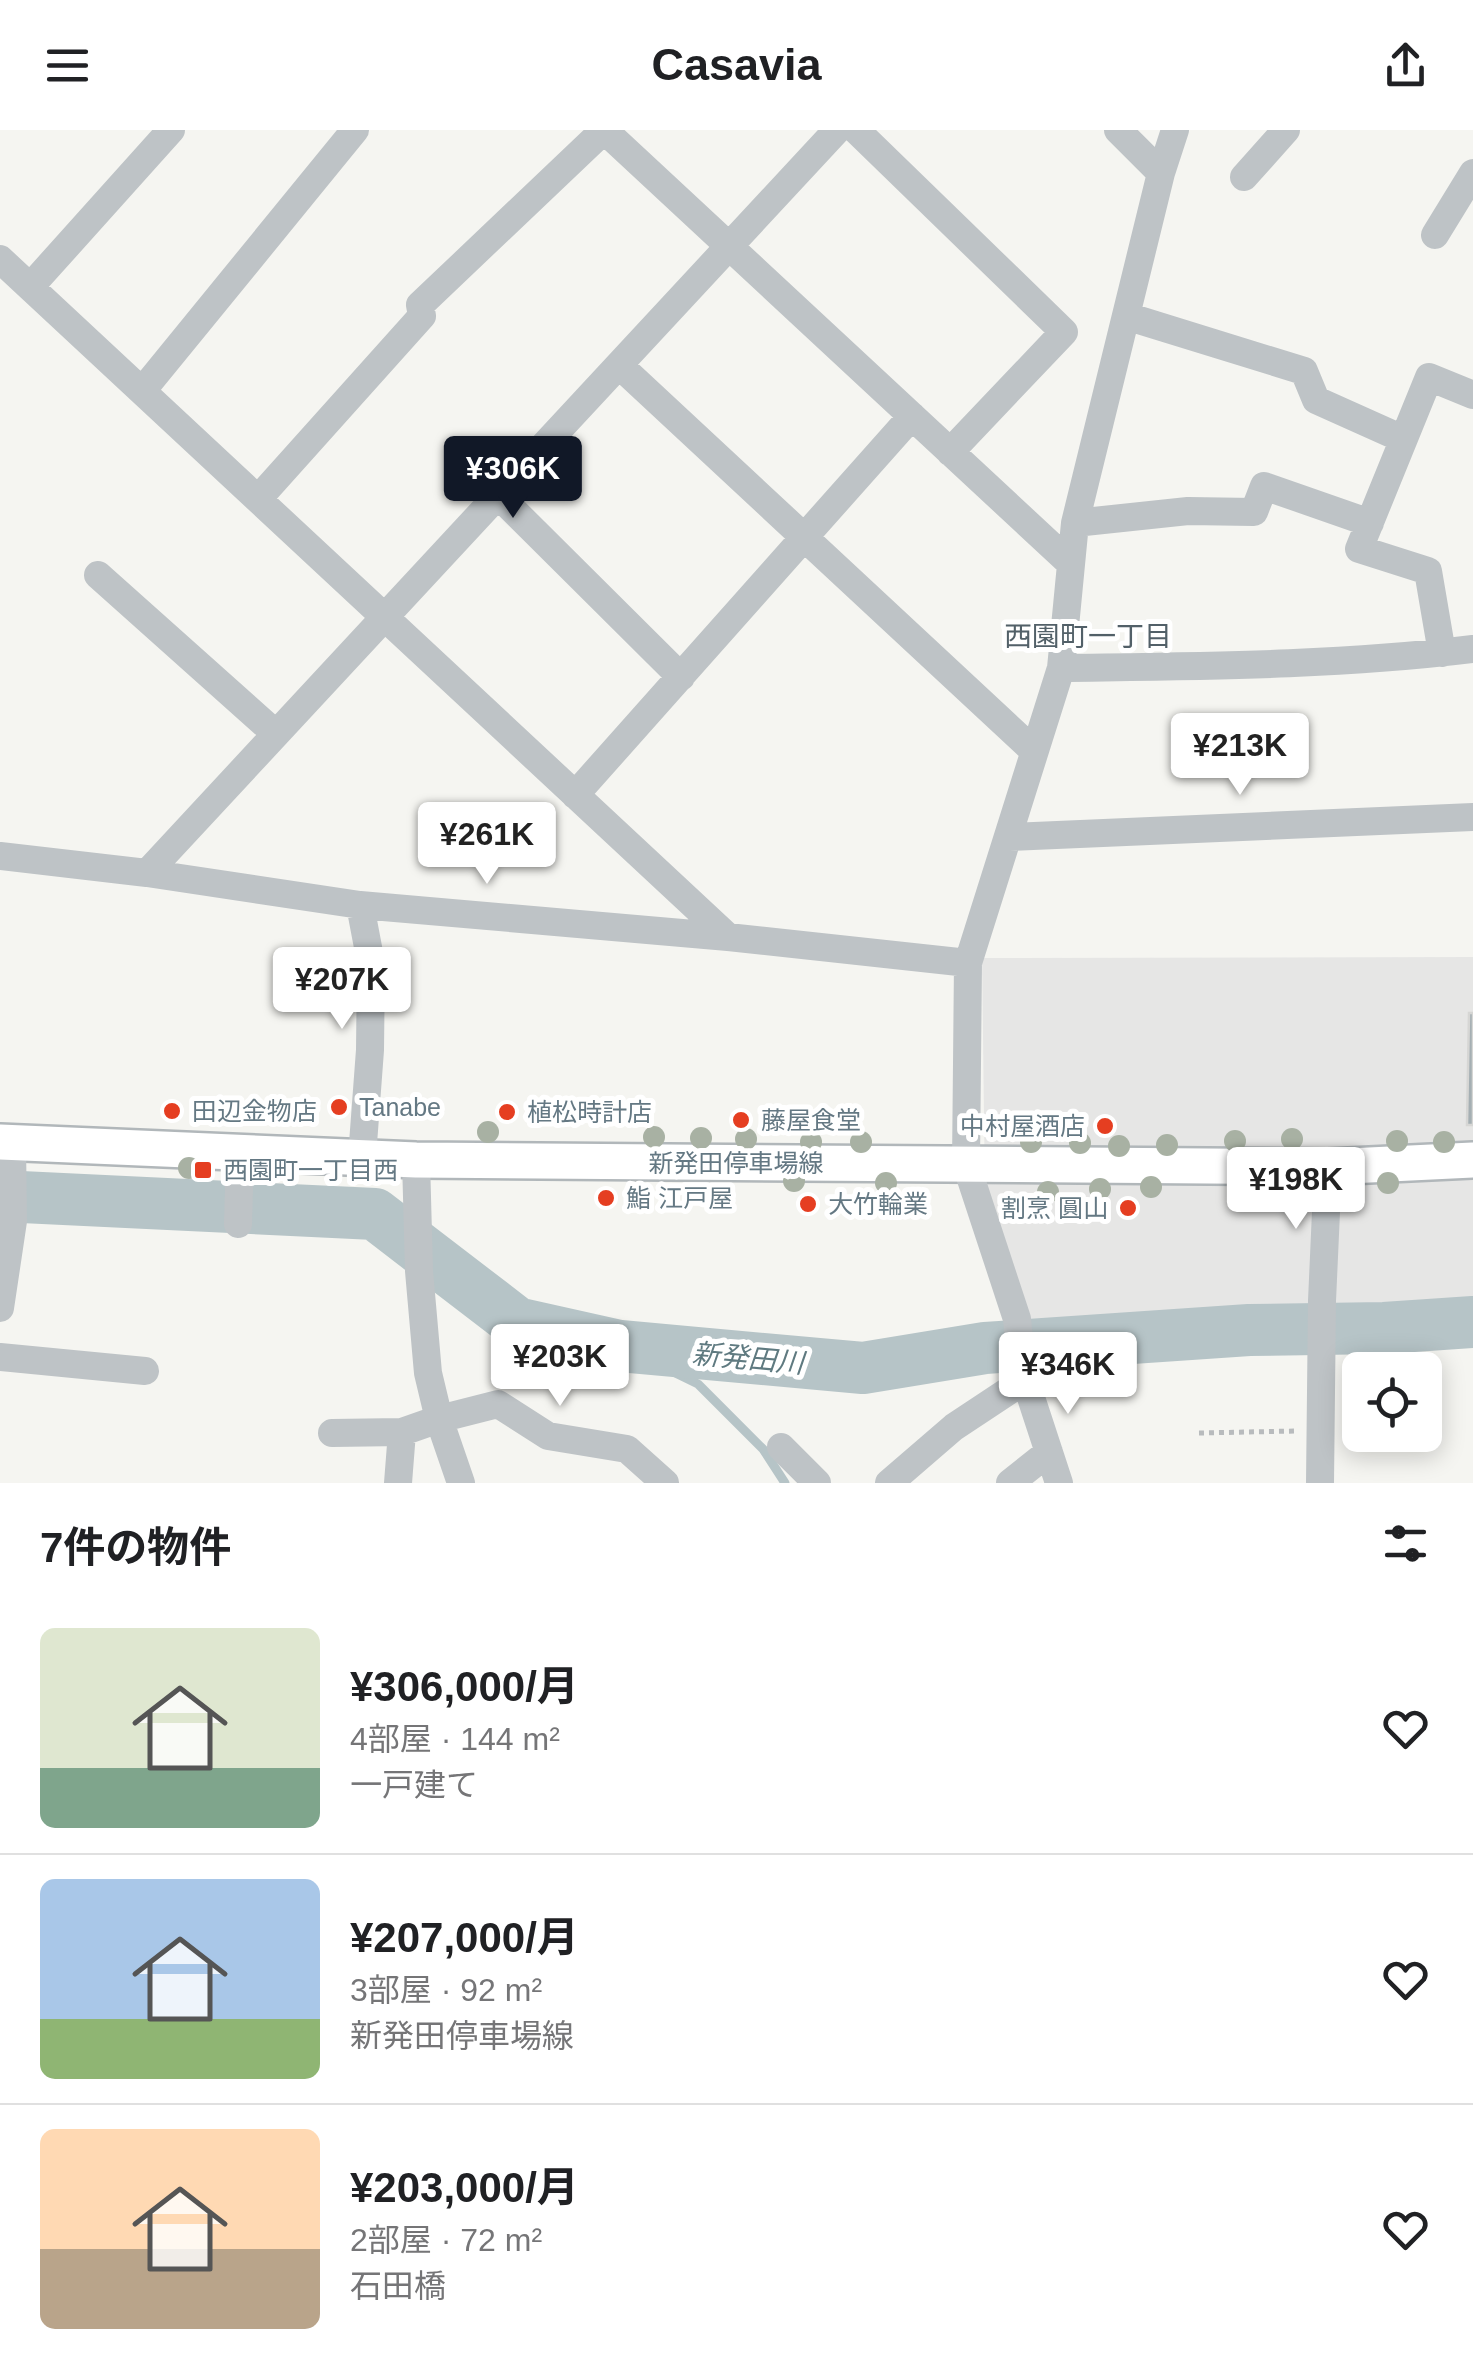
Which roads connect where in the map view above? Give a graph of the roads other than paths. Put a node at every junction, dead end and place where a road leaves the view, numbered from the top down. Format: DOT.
graph roads {
  1 [pos="170,130"];
  2 [pos="356,130"];
  3 [pos="604,130"];
  4 [pos="837,130"];
  5 [pos="856,130"];
  6 [pos="1118,130"];
  7 [pos="1174,130"];
  8 [pos="1286,130"];
  9 [pos="1161,172"];
  10 [pos="1473,174"];
  11 [pos="1244,177"];
  12 [pos="1435,235"];
  13 [pos="729,246"];
  14 [pos="0,258"];
  15 [pos="30,287"];
  16 [pos="1126,316"];
  17 [pos="619,365"];
  18 [pos="142,391"];
  19 [pos="1473,395"];
  20 [pos="912,416"];
  21 [pos="1402,439"];
  22 [pos="950,452"];
  23 [pos="498,494"];
  24 [pos="258,499"];
  25 [pos="1076,523"];
  26 [pos="1370,523"];
  27 [pos="804,536"];
  28 [pos="1070,563"];
  29 [pos="98,575"];
  30 [pos="384,617"];
  31 [pos="1473,649"];
  32 [pos="1442,653"];
  33 [pos="1061,668"];
  34 [pos="681,677"];
  35 [pos="276,734"];
  36 [pos="1034,751"];
  37 [pos="575,795"];
  38 [pos="1473,817"];
  39 [pos="1009,836"];
  40 [pos="0,856"];
  41 [pos="147,872"];
  42 [pos="360,905"];
  43 [pos="728,937"];
  44 [pos="968,963"];
  45 [pos="8,1154"];
  46 [pos="362,1157"];
  47 [pos="416,1160"];
  48 [pos="1473,1160"];
  49 [pos="966,1164"];
  50 [pos="1328,1167"];
  51 [pos="240,1168"];
  52 [pos="238,1224"];
  53 [pos="0,1308"];
  54 [pos="0,1357"];
  55 [pos="145,1371"];
  56 [pos="1023,1375"];
  57 [pos="439,1418"];
  58 [pos="402,1432"];
  59 [pos="332,1434"];
  60 [pos="781,1447"];
  61 [pos="1049,1452"];
  62 [pos="398,1483"];
  63 [pos="461,1483"];
  64 [pos="666,1483"];
  65 [pos="817,1483"];
  66 [pos="889,1483"];
  67 [pos="1010,1483"];
  68 [pos="1059,1483"];
  69 [pos="1320,1483"];
  1 -- 15 [label="street"];
  2 -- 18 [label="street"];
  3 -- 13 [label="street"];
  3 -- 24 [label="street"];
  4 -- 13 [label="street"];
  5 -- 22 [label="street"];
  6 -- 9 [label="street"];
  7 -- 9 [label="street"];
  8 -- 11 [label="street"];
  9 -- 16 [label="street"];
  10 -- 12 [label="street"];
  13 -- 17 [label="street"];
  13 -- 20 [label="street"];
  14 -- 15 [label="street"];
  15 -- 18 [label="street"];
  16 -- 21 [label="street"];
  16 -- 25 [label="street"];
  17 -- 23 [label="street"];
  17 -- 27 [label="street"];
  18 -- 24 [label="street"];
  19 -- 21 [label="street"];
  20 -- 22 [label="street"];
  20 -- 27 [label="street"];
  21 -- 26 [label="street"];
  22 -- 28 [label="street"];
  23 -- 30 [label="street"];
  23 -- 34 [label="street"];
  24 -- 30 [label="street"];
  25 -- 26 [label="street"];
  25 -- 28 [label="street"];
  26 -- 32 [label="street"];
  27 -- 34 [label="street"];
  27 -- 36 [label="street"];
  28 -- 33 [label="street"];
  29 -- 35 [label="street"];
  30 -- 35 [label="street"];
  30 -- 37 [label="street"];
  31 -- 32 [label="street"];
  32 -- 33 [label="street"];
  33 -- 36 [label="street"];
  34 -- 37 [label="street"];
  35 -- 41 [label="street"];
  36 -- 39 [label="street"];
  37 -- 43 [label="street"];
  38 -- 39 [label="street"];
  39 -- 44 [label="street"];
  40 -- 41 [label="street"];
  41 -- 42 [label="street"];
  42 -- 43 [label="street"];
  42 -- 46 [label="street"];
  43 -- 44 [label="street"];
  44 -- 49 [label="street"];
  45 -- 51 [label="main road, 新発田停車場線"];
  45 -- 53 [label="street"];
  46 -- 47 [label="main road, 新発田停車場線"];
  46 -- 51 [label="main road, 新発田停車場線"];
  47 -- 49 [label="main road, 新発田停車場線"];
  47 -- 57 [label="street"];
  48 -- 50 [label="main road, 新発田停車場線"];
  49 -- 50 [label="main road, 新発田停車場線"];
  49 -- 56 [label="street"];
  50 -- 69 [label="street"];
  51 -- 52 [label="street"];
  54 -- 55 [label="street"];
  56 -- 61 [label="street"];
  56 -- 66 [label="street"];
  57 -- 58 [label="street"];
  57 -- 63 [label="street"];
  57 -- 64 [label="street"];
  58 -- 59 [label="street"];
  58 -- 62 [label="street"];
  60 -- 65 [label="street"];
  61 -- 67 [label="street"];
  61 -- 68 [label="street"];
}
